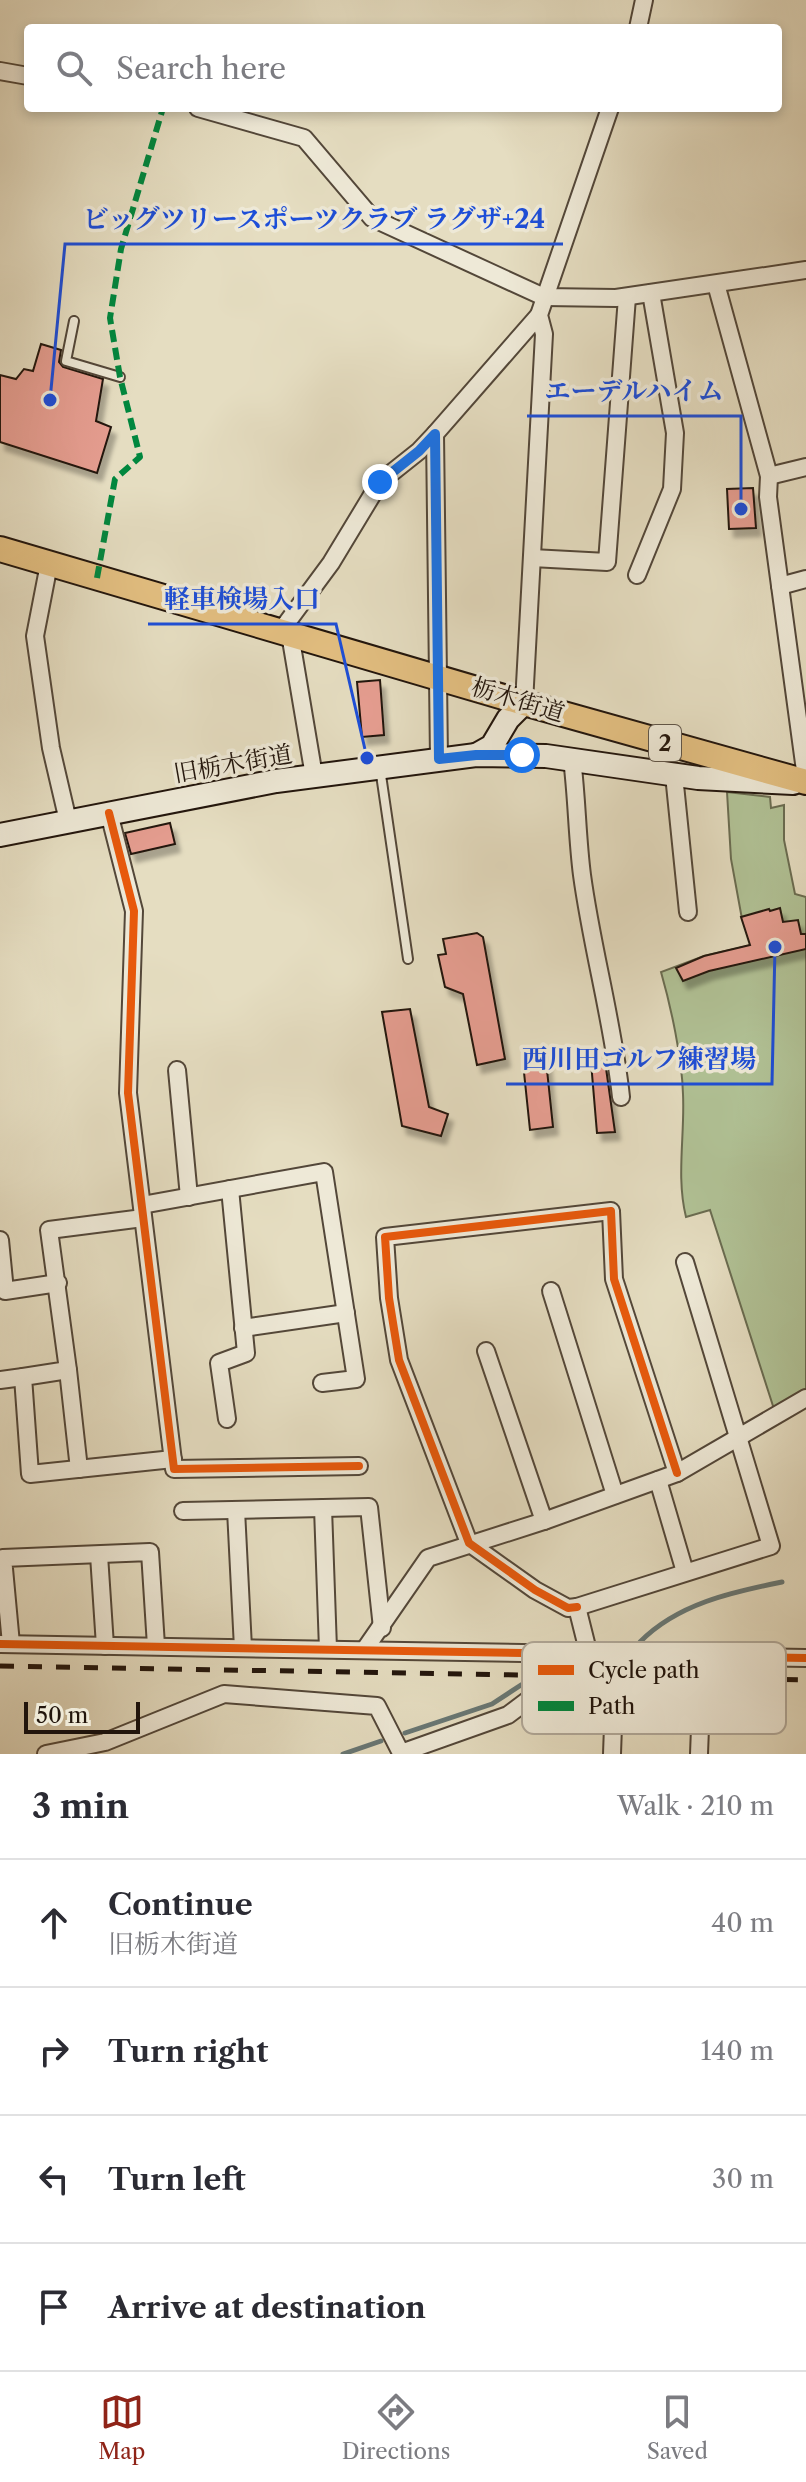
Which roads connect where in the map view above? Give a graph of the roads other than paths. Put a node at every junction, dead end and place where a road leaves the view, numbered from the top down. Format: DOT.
graph roads {
  1 [pos="644,0"];
  2 [pos="639,24"];
  3 [pos="0,71"];
  4 [pos="24,75"];
  5 [pos="212,112"];
  6 [pos="609,112"];
  7 [pos="806,270"];
  8 [pos="716,284"];
  9 [pos="651,293"];
  10 [pos="544,297"];
  11 [pos="627,297"];
  12 [pos="539,315"];
  13 [pos="74,321"];
  14 [pos="120,377"];
  15 [pos="435,434"];
  16 [pos="806,467"];
  17 [pos="769,476"];
  18 [pos="0,549"];
  19 [pos="532,558"];
  20 [pos="49,564"];
  21 [pos="637,575"];
  22 [pos="806,579"];
  23 [pos="780,586"];
  24 [pos="285,633"];
  25 [pos="439,676"];
  26 [pos="484,691"];
  27 [pos="524,703"];
  28 [pos="484,750"];
  29 [pos="439,759"];
  30 [pos="572,759"];
  31 [pos="379,767"];
  32 [pos="674,775"];
  33 [pos="314,776"];
  34 [pos="806,781"];
  35 [pos="109,813"];
  36 [pos="68,821"];
  37 [pos="0,835"];
  38 [pos="688,912"];
  39 [pos="408,959"];
  40 [pos="177,1070"];
  41 [pos="621,1097"];
  42 [pos="230,1189"];
  43 [pos="189,1197"];
  44 [pos="143,1212"];
  45 [pos="0,1240"];
  46 [pos="685,1262"];
  47 [pos="58,1283"];
  48 [pos="551,1291"];
  49 [pos="346,1313"];
  50 [pos="243,1328"];
  51 [pos="486,1351"];
  52 [pos="68,1370"];
  53 [pos="23,1377"];
  54 [pos="0,1380"];
  55 [pos="322,1383"];
  56 [pos="806,1398"];
  57 [pos="227,1419"];
  58 [pos="738,1437"];
  59 [pos="173,1459"];
  60 [pos="359,1466"];
  61 [pos="79,1469"];
  62 [pos="677,1473"];
  63 [pos="658,1480"];
  64 [pos="615,1495"];
  65 [pos="323,1508"];
  66 [pos="236,1510"];
  67 [pos="183,1511"];
  68 [pos="544,1521"];
  69 [pos="469,1543"];
  70 [pos="99,1555"];
  71 [pos="685,1572"];
  72 [pos="577,1607"];
  73 [pos="382,1628"];
  74 [pos="586,1642"];
  75 [pos="5,1644"];
  76 [pos="105,1646"];
  77 [pos="156,1646"];
  78 [pos="243,1648"];
  79 [pos="328,1649"];
  80 [pos="365,1649"];
  81 [pos="522,1653"];
  82 [pos="786,1658"];
  83 [pos="806,1658"];
  84 [pos="522,1704"];
  85 [pos="613,1734"];
  86 [pos="700,1734"];
  87 [pos="46,1754"];
  88 [pos="612,1754"];
  89 [pos="699,1754"];
  1 -- 2 [label="street"];
  3 -- 4 [label="street"];
  5 -- 10 [label="street"];
  6 -- 10 [label="street"];
  7 -- 8 [label="street"];
  8 -- 9 [label="street"];
  8 -- 17 [label="street"];
  9 -- 11 [label="street"];
  9 -- 21 [label="street"];
  10 -- 11 [label="street"];
  10 -- 12 [label="street"];
  11 -- 19 [label="street"];
  12 -- 15 [label="street"];
  12 -- 19 [label="street"];
  13 -- 14 [label="lane"];
  15 -- 24 [label="street"];
  15 -- 25 [label="street"];
  16 -- 17 [label="street"];
  17 -- 23 [label="street"];
  18 -- 20 [label="main road, 栃木街道 / 2"];
  19 -- 27 [label="street"];
  20 -- 24 [label="main road, 栃木街道 / 2"];
  20 -- 36 [label="street"];
  22 -- 23 [label="street"];
  23 -- 34 [label="street"];
  24 -- 25 [label="main road, 栃木街道 / 2"];
  24 -- 33 [label="street"];
  25 -- 26 [label="main road, 栃木街道 / 2"];
  25 -- 29 [label="street"];
  26 -- 27 [label="main road, 栃木街道 / 2"];
  26 -- 28 [label="main road"];
  27 -- 28 [label="main road"];
  27 -- 34 [label="main road, 栃木街道 / 2"];
  28 -- 29 [label="main road, 旧栃木街道"];
  28 -- 30 [label="main road, 旧栃木街道"];
  28 -- 32 [label="main road"];
  29 -- 31 [label="main road, 旧栃木街道"];
  30 -- 32 [label="main road, 旧栃木街道"];
  30 -- 41 [label="street"];
  31 -- 33 [label="main road, 旧栃木街道"];
  31 -- 39 [label="lane"];
  32 -- 34 [label="main road, 旧栃木街道"];
  32 -- 38 [label="street"];
  33 -- 35 [label="main road, 旧栃木街道"];
  35 -- 36 [label="main road, 旧栃木街道"];
  35 -- 44 [label="street"];
  36 -- 37 [label="main road, 旧栃木街道"];
  40 -- 43 [label="street"];
  42 -- 43 [label="street"];
  42 -- 49 [label="street"];
  42 -- 50 [label="street"];
  43 -- 44 [label="street"];
  44 -- 47 [label="street"];
  44 -- 59 [label="street"];
  45 -- 47 [label="street"];
  46 -- 58 [label="street"];
  47 -- 52 [label="street"];
  48 -- 64 [label="street"];
  49 -- 50 [label="street"];
  49 -- 55 [label="street"];
  50 -- 57 [label="street"];
  51 -- 68 [label="street"];
  52 -- 53 [label="street"];
  52 -- 61 [label="street"];
  53 -- 54 [label="street"];
  53 -- 61 [label="street"];
  56 -- 58 [label="street"];
  58 -- 62 [label="street"];
  58 -- 71 [label="street"];
  59 -- 60 [label="street"];
  59 -- 61 [label="street"];
  62 -- 63 [label="street"];
  62 -- 69 [label="street"];
  63 -- 64 [label="street"];
  63 -- 71 [label="street"];
  64 -- 68 [label="street"];
  65 -- 66 [label="street"];
  65 -- 73 [label="street"];
  65 -- 79 [label="street"];
  66 -- 67 [label="street"];
  66 -- 78 [label="street"];
  68 -- 69 [label="street"];
  69 -- 72 [label="street"];
  69 -- 73 [label="street"];
  70 -- 75 [label="street"];
  70 -- 76 [label="street"];
  70 -- 77 [label="street"];
  71 -- 72 [label="street"];
  72 -- 74 [label="street"];
  73 -- 80 [label="street"];
  75 -- 76 [label="street"];
  76 -- 77 [label="street"];
  77 -- 78 [label="street"];
  78 -- 79 [label="street"];
  79 -- 80 [label="street"];
  80 -- 81 [label="street"];
  82 -- 83 [label="street"];
  84 -- 87 [label="street"];
  85 -- 88 [label="street"];
  86 -- 89 [label="street"];
}
